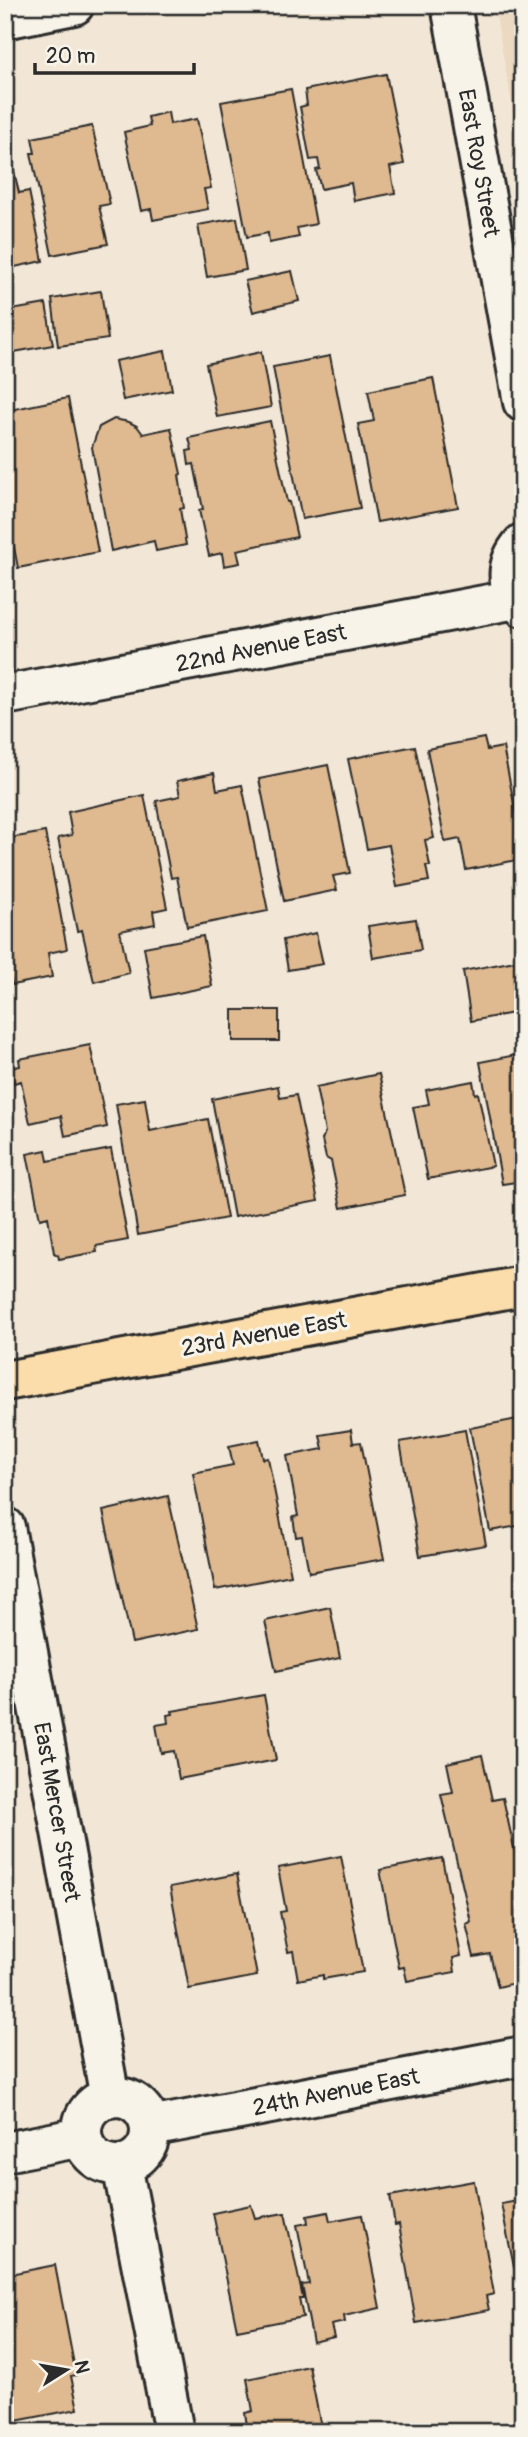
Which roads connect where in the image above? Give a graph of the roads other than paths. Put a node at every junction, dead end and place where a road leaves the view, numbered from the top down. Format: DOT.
graph roads {
  1 [pos="74,5"];
  2 [pos="451,5"];
  3 [pos="5,19"];
  4 [pos="523,402"];
  5 [pos="523,543"];
  6 [pos="519,603"];
  7 [pos="5,695"];
  8 [pos="523,1286"];
  9 [pos="5,1381"];
  10 [pos="5,1527"];
  11 [pos="523,2056"];
  12 [pos="110,2098"];
  13 [pos="150,2127"];
  14 [pos="82,2137"];
  15 [pos="5,2152"];
  16 [pos="122,2165"];
  17 [pos="174,2432"];
  1 -- 3 [label="street"];
  2 -- 4 [label="street, East Roy Street"];
  5 -- 6 [label="street"];
  6 -- 7 [label="street, 22nd Avenue East"];
  8 -- 9 [label="main road, 23rd Avenue East"];
  10 -- 12 [label="street, East Mercer Street"];
  11 -- 13 [label="street, 24th Avenue East"];
  12 -- 13 [label="street"];
  12 -- 14 [label="street"];
  13 -- 16 [label="street"];
  14 -- 15 [label="street"];
  14 -- 16 [label="street"];
  16 -- 17 [label="street"];
}
